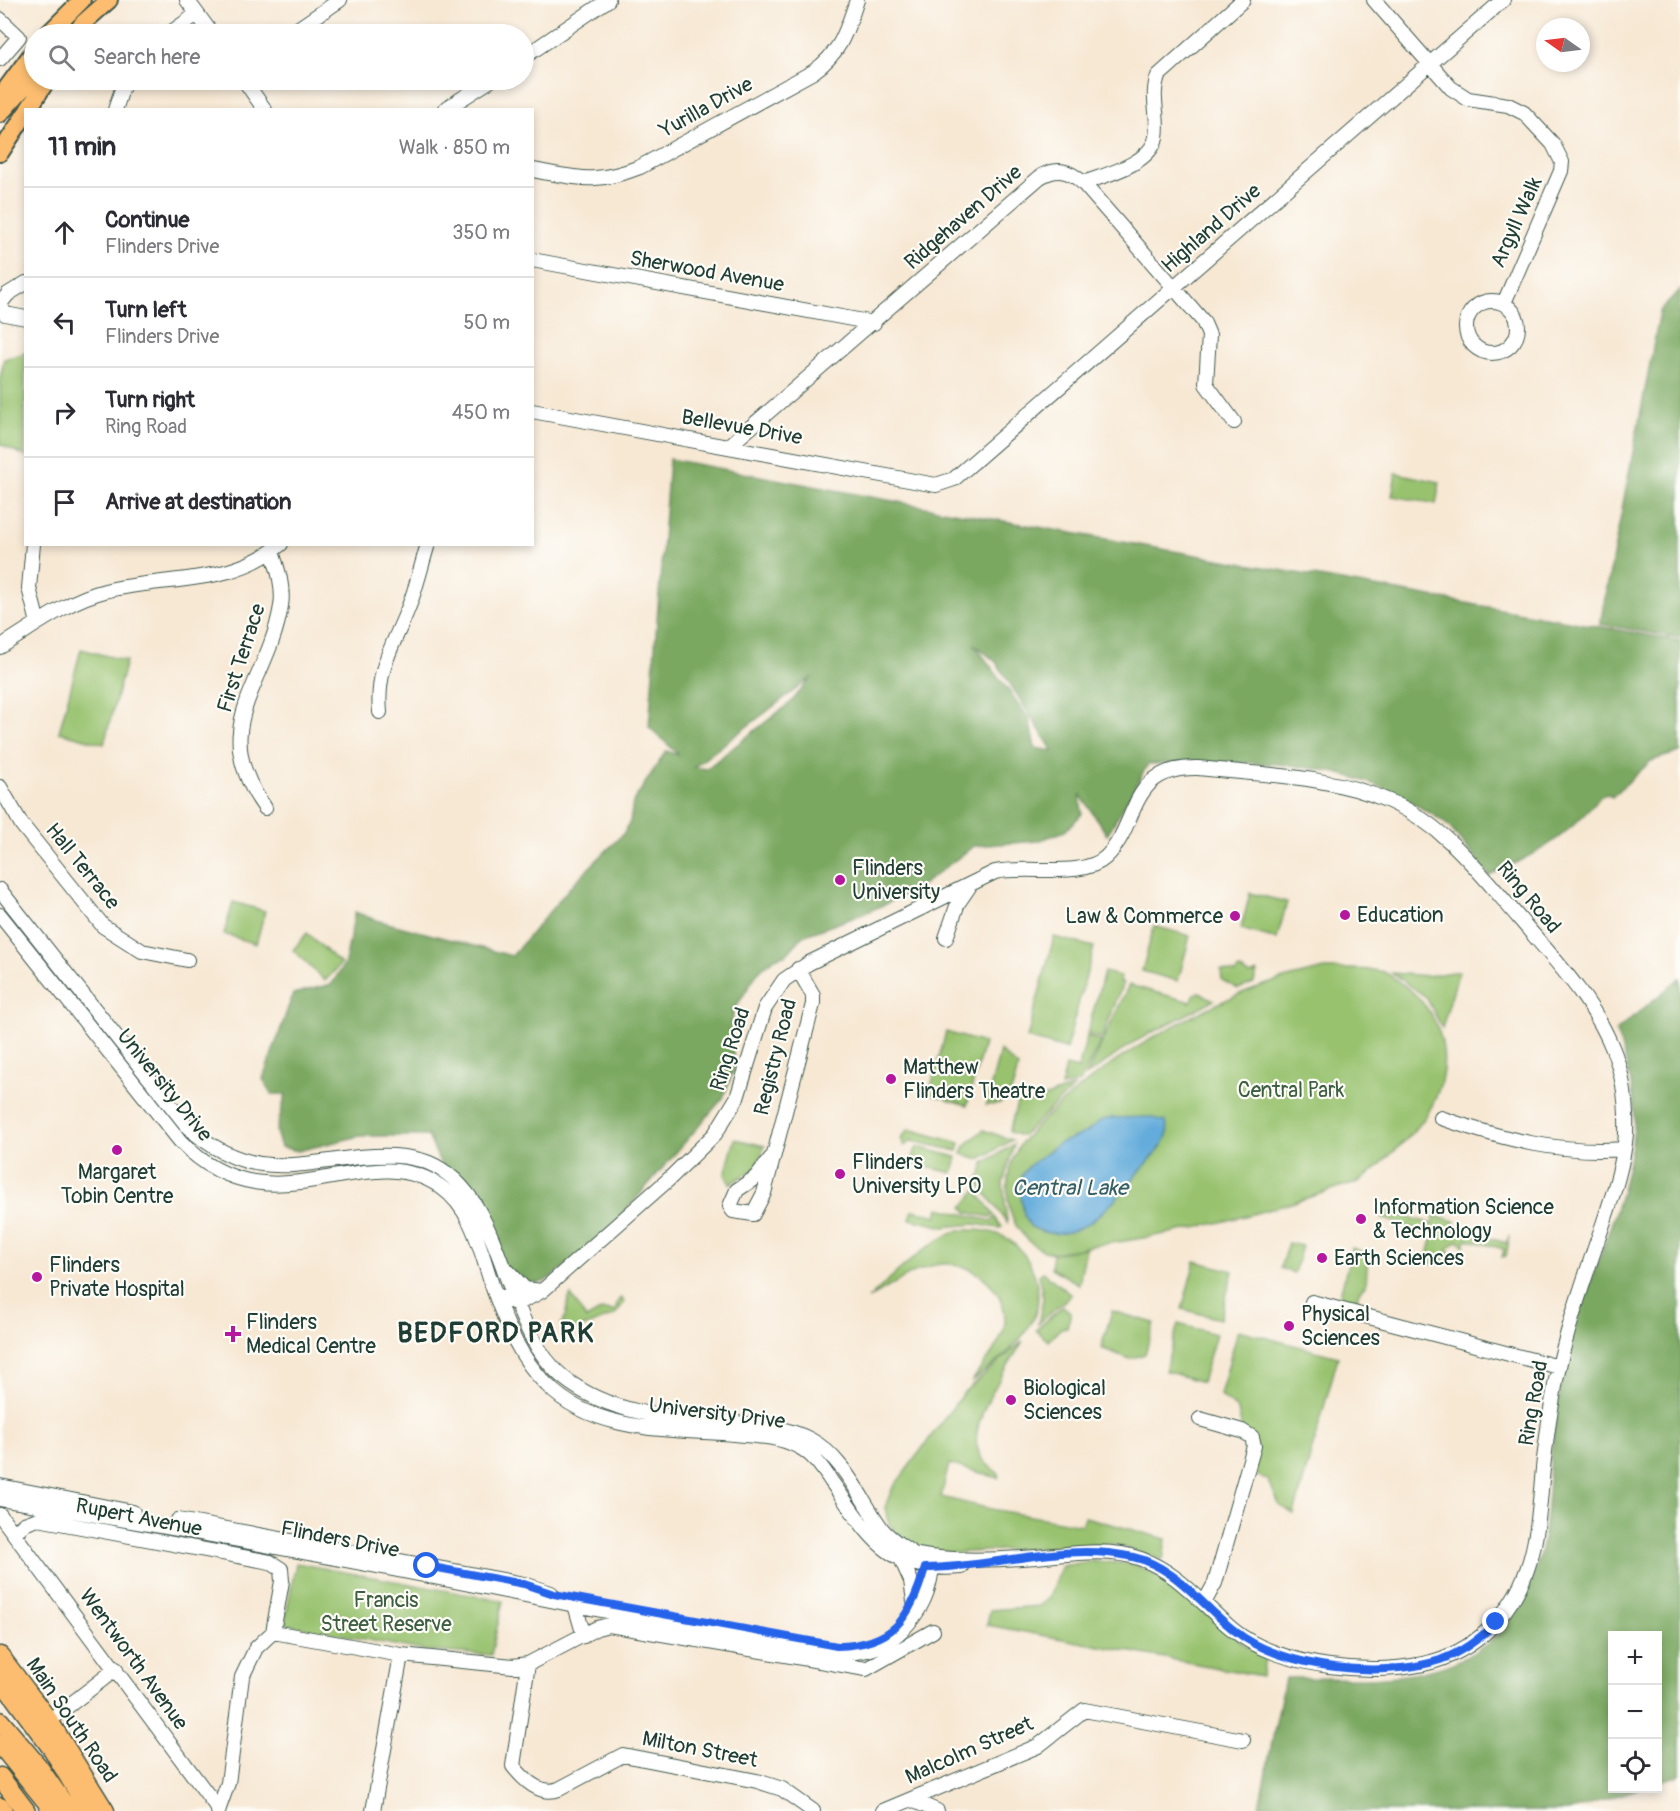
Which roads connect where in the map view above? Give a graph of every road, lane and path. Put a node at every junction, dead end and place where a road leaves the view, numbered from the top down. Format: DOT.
graph roads {
  1 [pos="82,0"];
  2 [pos="109,0"];
  3 [pos="187,0"];
  4 [pos="340,0"];
  5 [pos="608,0"];
  6 [pos="857,0"];
  7 [pos="1243,0"];
  8 [pos="1374,0"];
  9 [pos="1503,0"];
  10 [pos="197,14"];
  11 [pos="0,19"];
  12 [pos="58,24"];
  13 [pos="84,24"];
  14 [pos="183,24"];
  15 [pos="204,24"];
  16 [pos="305,24"];
  17 [pos="534,50"];
  18 [pos="0,59"];
  19 [pos="24,60"];
  20 [pos="24,64"];
  21 [pos="1430,64"];
  22 [pos="0,85"];
  23 [pos="24,87"];
  24 [pos="41,90"];
  25 [pos="122,90"];
  26 [pos="251,90"];
  27 [pos="480,90"];
  28 [pos="0,97"];
  29 [pos="463,105"];
  30 [pos="29,108"];
  31 [pos="116,108"];
  32 [pos="264,108"];
  33 [pos="0,114"];
  34 [pos="24,116"];
  35 [pos="0,153"];
  36 [pos="534,170"];
  37 [pos="1083,183"];
  38 [pos="534,260"];
  39 [pos="24,284"];
  40 [pos="1174,289"];
  41 [pos="1504,303"];
  42 [pos="0,304"];
  43 [pos="24,318"];
  44 [pos="874,323"];
  45 [pos="534,411"];
  46 [pos="1234,422"];
  47 [pos="729,446"];
  48 [pos="944,483"];
  49 [pos="33,546"];
  50 [pos="427,546"];
  51 [pos="276,548"];
  52 [pos="39,623"];
  53 [pos="0,647"];
  54 [pos="380,712"];
  55 [pos="0,787"];
  56 [pos="265,808"];
  57 [pos="975,880"];
  58 [pos="0,890"];
  59 [pos="0,915"];
  60 [pos="946,938"];
  61 [pos="187,960"];
  62 [pos="798,969"];
  63 [pos="1441,1118"];
  64 [pos="1624,1149"];
  65 [pos="771,1158"];
  66 [pos="502,1264"];
  67 [pos="542,1291"];
  68 [pos="495,1294"];
  69 [pos="1312,1302"];
  70 [pos="517,1304"];
  71 [pos="527,1327"];
  72 [pos="1559,1367"];
  73 [pos="535,1371"];
  74 [pos="1200,1419"];
  75 [pos="0,1486"];
  76 [pos="0,1499"];
  77 [pos="121,1510"];
  78 [pos="851,1510"];
  79 [pos="77,1511"];
  80 [pos="872,1512"];
  81 [pos="1,1513"];
  82 [pos="78,1527"];
  83 [pos="15,1532"];
  84 [pos="250,1538"];
  85 [pos="907,1557"];
  86 [pos="958,1563"];
  87 [pos="925,1568"];
  88 [pos="927,1589"];
  89 [pos="914,1601"];
  90 [pos="1204,1603"];
  91 [pos="575,1605"];
  92 [pos="933,1631"];
  93 [pos="273,1632"];
  94 [pos="584,1636"];
  95 [pos="401,1655"];
  96 [pos="0,1656"];
  97 [pos="528,1664"];
  98 [pos="116,1669"];
  99 [pos="0,1678"];
  100 [pos="0,1721"];
  101 [pos="49,1721"];
  102 [pos="1243,1740"];
  103 [pos="0,1744"];
  104 [pos="0,1777"];
  105 [pos="912,1800"];
  106 [pos="0,1807"];
  107 [pos="3,1811"];
  108 [pos="26,1811"];
  109 [pos="54,1811"];
  110 [pos="69,1811"];
  111 [pos="89,1811"];
  112 [pos="105,1811"];
  113 [pos="219,1811"];
  114 [pos="373,1811"];
  115 [pos="813,1811"];
  116 [pos="883,1811"];
  117 [pos="937,1811"];
  1 -- 12 [label="main road"];
  2 -- 13 [label="main road"];
  3 -- 10 [label="street"];
  4 -- 16 [label="street"];
  5 -- 17 [label="street"];
  6 -- 36 [label="street, Yurilla Drive"];
  7 -- 37 [label="street"];
  8 -- 21 [label="street, Argyll Walk"];
  9 -- 21 [label="street, Highland Drive"];
  10 -- 14 [label="street"];
  10 -- 15 [label="street"];
  11 -- 18 [label="street"];
  19 -- 22 [label="main road"];
  20 -- 28 [label="main road"];
  21 -- 40 [label="street, Highland Drive"];
  21 -- 41 [label="street, Argyll Walk"];
  23 -- 33 [label="main road"];
  24 -- 30 [label="main road"];
  25 -- 31 [label="street"];
  26 -- 32 [label="street"];
  27 -- 29 [label="street"];
  34 -- 35 [label="main road"];
  37 -- 40 [label="street"];
  37 -- 44 [label="street, Ridgehaven Drive"];
  38 -- 44 [label="street, Sherwood Avenue"];
  39 -- 42 [label="street"];
  40 -- 46 [label="street"];
  40 -- 48 [label="street, Highland Drive"];
  42 -- 43 [label="street"];
  44 -- 47 [label="street, Ridgehaven Drive"];
  45 -- 47 [label="street, Bellevue Drive"];
  47 -- 48 [label="street, Bellevue Drive"];
  49 -- 52 [label="street"];
  50 -- 54 [label="street"];
  51 -- 52 [label="street"];
  51 -- 56 [label="street, First Terrace"];
  52 -- 53 [label="street"];
  55 -- 61 [label="street, Hall Terrace"];
  57 -- 60 [label="street"];
  57 -- 62 [label="street, Ring Road"];
  57 -- 64 [label="street, Ring Road"];
  58 -- 66 [label="street, University Drive"];
  59 -- 68 [label="street, University Drive"];
  62 -- 65 [label="street, Registry Road"];
  62 -- 67 [label="street, Ring Road"];
  63 -- 64 [label="street"];
  64 -- 72 [label="street, Ring Road"];
  66 -- 67 [label="street"];
  66 -- 70 [label="street, University Drive"];
  67 -- 70 [label="street, Ring Road"];
  67 -- 71 [label="street"];
  68 -- 70 [label="street"];
  68 -- 73 [label="street, University Drive"];
  69 -- 72 [label="street"];
  70 -- 71 [label="street, University Drive"];
  70 -- 73 [label="street"];
  71 -- 80 [label="street, University Drive"];
  72 -- 90 [label="street, Ring Road"];
  73 -- 78 [label="street, University Drive"];
  74 -- 90 [label="street"];
  75 -- 77 [label="street, Flinders Drive"];
  76 -- 79 [label="street, Flinders Drive"];
  77 -- 79 [label="street, Flinders Drive"];
  77 -- 84 [label="street, Flinders Drive"];
  78 -- 80 [label="street"];
  78 -- 85 [label="street, University Drive"];
  79 -- 82 [label="street"];
  80 -- 85 [label="street, University Drive"];
  81 -- 83 [label="street"];
  82 -- 83 [label="street, Rupert Avenue"];
  82 -- 93 [label="street, Rupert Avenue"];
  83 -- 98 [label="street, Wentworth Avenue"];
  84 -- 89 [label="street, Flinders Drive"];
  84 -- 91 [label="street, Flinders Drive"];
  85 -- 86 [label="street, Ring Road"];
  85 -- 87 [label="street, University Drive"];
  85 -- 89 [label="street"];
  86 -- 87 [label="street, Ring Road"];
  86 -- 88 [label="street, Flinders Drive"];
  86 -- 90 [label="street, Ring Road"];
  87 -- 88 [label="street"];
  87 -- 89 [label="street, Flinders Drive"];
  88 -- 91 [label="street, Flinders Drive"];
  91 -- 94 [label="street"];
  92 -- 94 [label="street"];
  93 -- 95 [label="street"];
  93 -- 113 [label="street"];
  94 -- 97 [label="street"];
  95 -- 97 [label="street"];
  95 -- 114 [label="street"];
  96 -- 101 [label="highway, Main South Road"];
  97 -- 115 [label="street, Milton Street"];
  98 -- 101 [label="street"];
  98 -- 113 [label="street, Wentworth Avenue"];
  99 -- 111 [label="highway"];
  100 -- 110 [label="highway"];
  101 -- 112 [label="highway, Main South Road"];
  102 -- 105 [label="street, Malcolm Street"];
  103 -- 109 [label="highway"];
  104 -- 108 [label="highway"];
  105 -- 116 [label="street, Malcolm Street"];
  105 -- 117 [label="street"];
  106 -- 107 [label="highway"];
}
